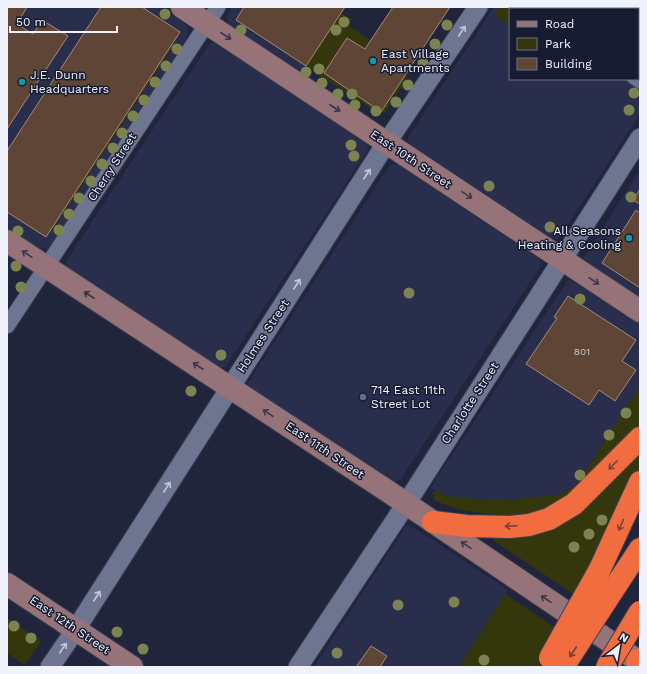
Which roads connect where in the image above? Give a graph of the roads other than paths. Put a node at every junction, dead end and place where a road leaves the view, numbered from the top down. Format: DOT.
graph roads {
  1 [pos="182,7"];
  2 [pos="478,7"];
  3 [pos="213,15"];
  4 [pos="640,138"];
  5 [pos="387,142"];
  6 [pos="7,241"];
  7 [pos="562,259"];
  8 [pos="46,268"];
  9 [pos="640,311"];
  10 [pos="7,326"];
  11 [pos="231,388"];
  12 [pos="640,438"];
  13 [pos="638,486"];
  14 [pos="406,504"];
  15 [pos="433,522"];
  16 [pos="640,549"];
  17 [pos="7,584"];
  18 [pos="640,612"];
  19 [pos="76,629"];
  20 [pos="639,663"];
  21 [pos="554,664"];
  22 [pos="50,667"];
  23 [pos="132,667"];
  24 [pos="298,667"];
  25 [pos="607,667"];
  1 -- 3 [label="main road, East 10th Street"];
  5 -- 2 [label="street, Holmes Street, one-way"];
  3 -- 5 [label="main road, East 10th Street, one-way"];
  3 -- 8 [label="street, Cherry Street"];
  4 -- 7 [label="street, Charlotte Street"];
  5 -- 7 [label="main road, East 10th Street, one-way"];
  11 -- 5 [label="street, Holmes Street, one-way"];
  8 -- 6 [label="main road, East 11th Street, one-way"];
  7 -- 9 [label="main road, East 10th Street, one-way"];
  7 -- 14 [label="street, Charlotte Street"];
  8 -- 10 [label="street, Cherry Street"];
  11 -- 8 [label="main road, East 11th Street, one-way"];
  14 -- 11 [label="main road, East 11th Street, one-way"];
  19 -- 11 [label="street, Holmes Street, one-way"];
  12 -- 15 [label="highway, one-way"];
  13 -- 21 [label="highway, one-way, bridge"];
  14 -- 15 [label="main road, East 11th Street"];
  14 -- 24 [label="street, Charlotte Street"];
  20 -- 15 [label="main road, East 11th Street, one-way"];
  16 -- 21 [label="highway, one-way, bridge"];
  17 -- 19 [label="main road, East 12th Street"];
  18 -- 25 [label="highway, bridge"];
  22 -- 19 [label="street, Holmes Street, one-way"];
  19 -- 23 [label="main road, East 12th Street"];
}
